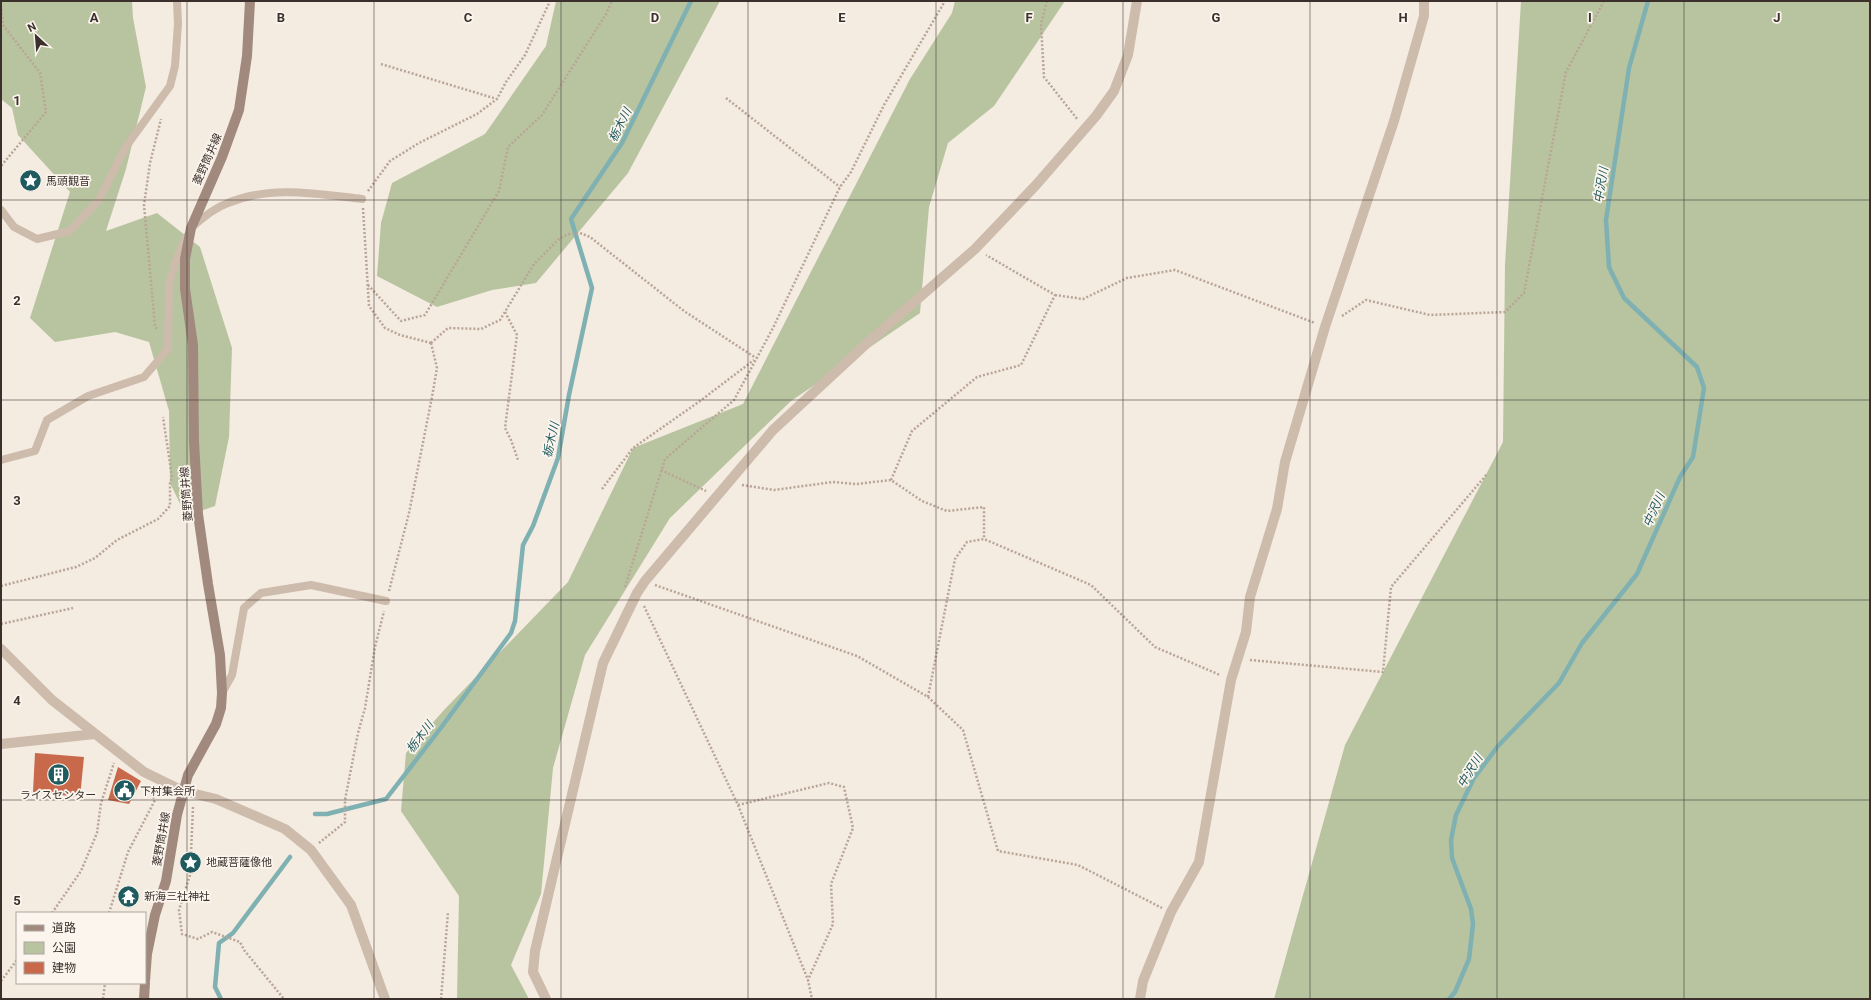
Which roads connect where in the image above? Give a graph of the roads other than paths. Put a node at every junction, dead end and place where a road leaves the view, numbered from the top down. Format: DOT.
graph roads {
  1 [pos="177,1"];
  2 [pos="250,1"];
  3 [pos="1137,1"];
  4 [pos="1424,1"];
  5 [pos="362,199"];
  6 [pos="1,210"];
  7 [pos="190,228"];
  8 [pos="1,460"];
  9 [pos="386,601"];
  10 [pos="1,650"];
  11 [pos="222,693"];
  12 [pos="95,734"];
  13 [pos="1,744"];
  14 [pos="188,793"];
  15 [pos="146,973"];
  16 [pos="145,984"];
  17 [pos="144,999"];
  18 [pos="385,999"];
  19 [pos="546,999"];
  20 [pos="1140,999"];
  1 -- 6 [label="lane"];
  2 -- 7 [label="main road, 菱野筒井線"];
  3 -- 19 [label="street"];
  4 -- 20 [label="street"];
  5 -- 7 [label="lane"];
  7 -- 8 [label="lane"];
  7 -- 11 [label="main road, 菱野筒井線"];
  9 -- 11 [label="lane"];
  10 -- 12 [label="street"];
  11 -- 14 [label="main road, 菱野筒井線"];
  12 -- 13 [label="street"];
  12 -- 14 [label="street"];
  14 -- 15 [label="main road, 菱野筒井線"];
  14 -- 18 [label="street"];
  16 -- 17 [label="main road, 菱野筒井線"];
}
